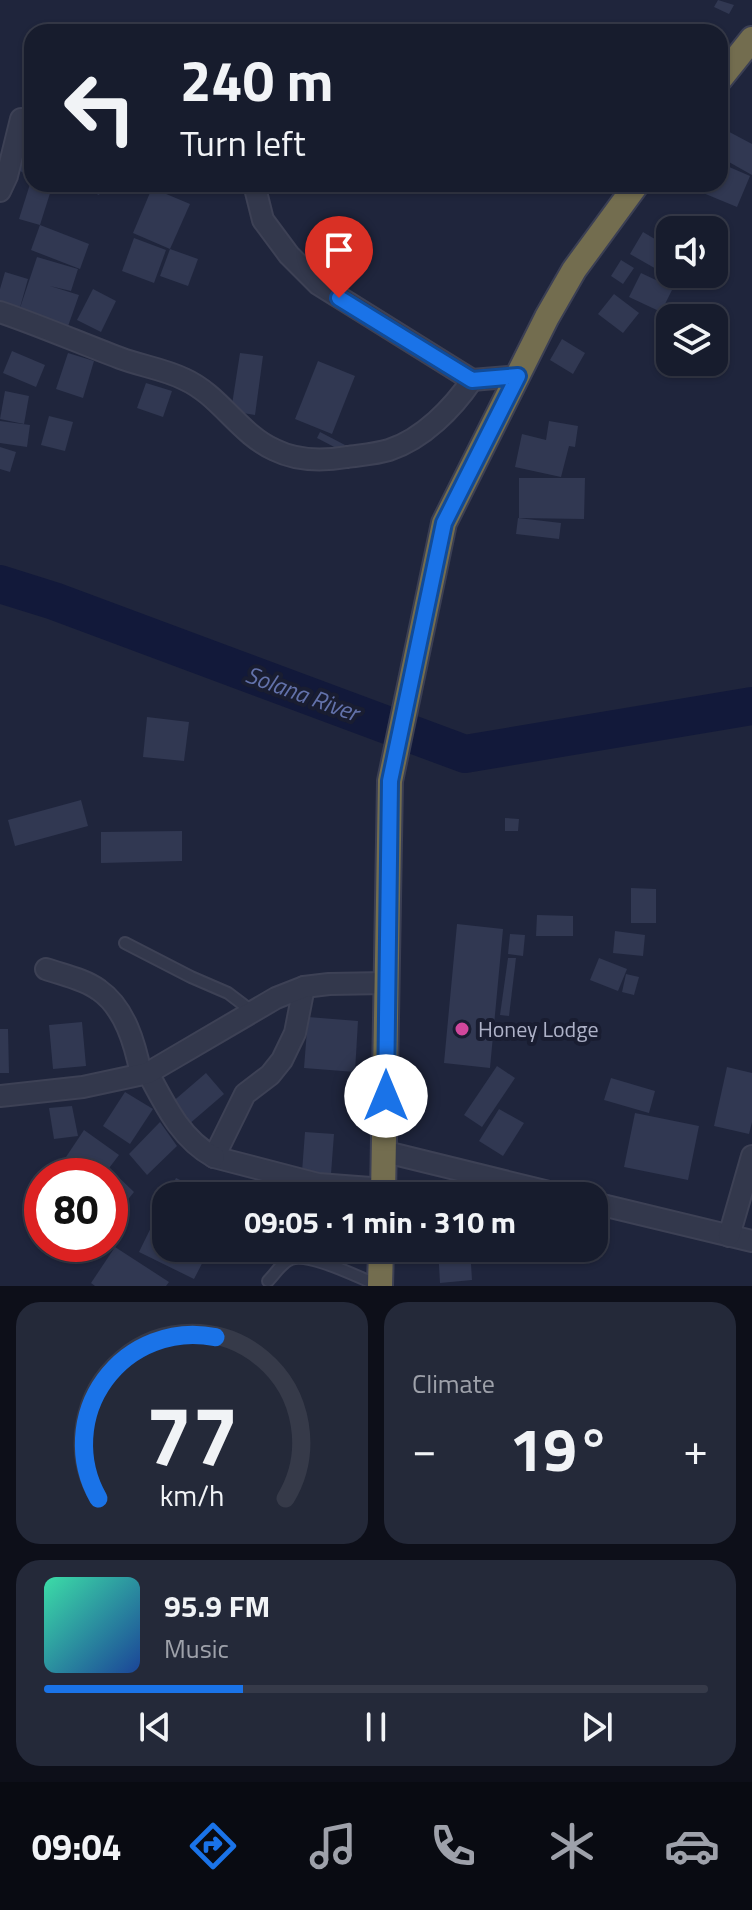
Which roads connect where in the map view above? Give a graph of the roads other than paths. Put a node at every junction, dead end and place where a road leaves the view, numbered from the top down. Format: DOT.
graph roads {
  1 [pos="752,39"];
  2 [pos="728,69"];
  3 [pos="24,118"];
  4 [pos="0,123"];
  5 [pos="24,124"];
  6 [pos="0,191"];
  7 [pos="256,192"];
  8 [pos="631,192"];
  9 [pos="0,312"];
  10 [pos="518,376"];
  11 [pos="472,380"];
  12 [pos="125,943"];
  13 [pos="46,969"];
  14 [pos="386,983"];
  15 [pos="304,987"];
  16 [pos="253,1012"];
  17 [pos="144,1074"];
  18 [pos="0,1096"];
  19 [pos="386,1152"];
  20 [pos="752,1156"];
  21 [pos="214,1157"];
  22 [pos="310,1182"];
  23 [pos="384,1182"];
  24 [pos="508,1182"];
  25 [pos="608,1206"];
  26 [pos="729,1236"];
  27 [pos="752,1241"];
  28 [pos="381,1262"];
  29 [pos="268,1281"];
  30 [pos="380,1286"];
  1 -- 2 [label="highway"];
  3 -- 4 [label="street"];
  5 -- 6 [label="street"];
  7 -- 11 [label="street"];
  8 -- 10 [label="highway"];
  9 -- 11 [label="street"];
  10 -- 11 [label="street"];
  10 -- 14 [label="highway"];
  12 -- 16 [label="lane"];
  13 -- 17 [label="street"];
  14 -- 15 [label="street"];
  14 -- 19 [label="highway"];
  15 -- 16 [label="street"];
  15 -- 21 [label="street"];
  16 -- 17 [label="street"];
  17 -- 18 [label="street"];
  17 -- 21 [label="street"];
  19 -- 23 [label="highway"];
  19 -- 24 [label="street"];
  20 -- 26 [label="street"];
  21 -- 22 [label="street"];
  25 -- 26 [label="street"];
  26 -- 27 [label="street"];
  28 -- 30 [label="highway"];
  29 -- 30 [label="lane"];
}
